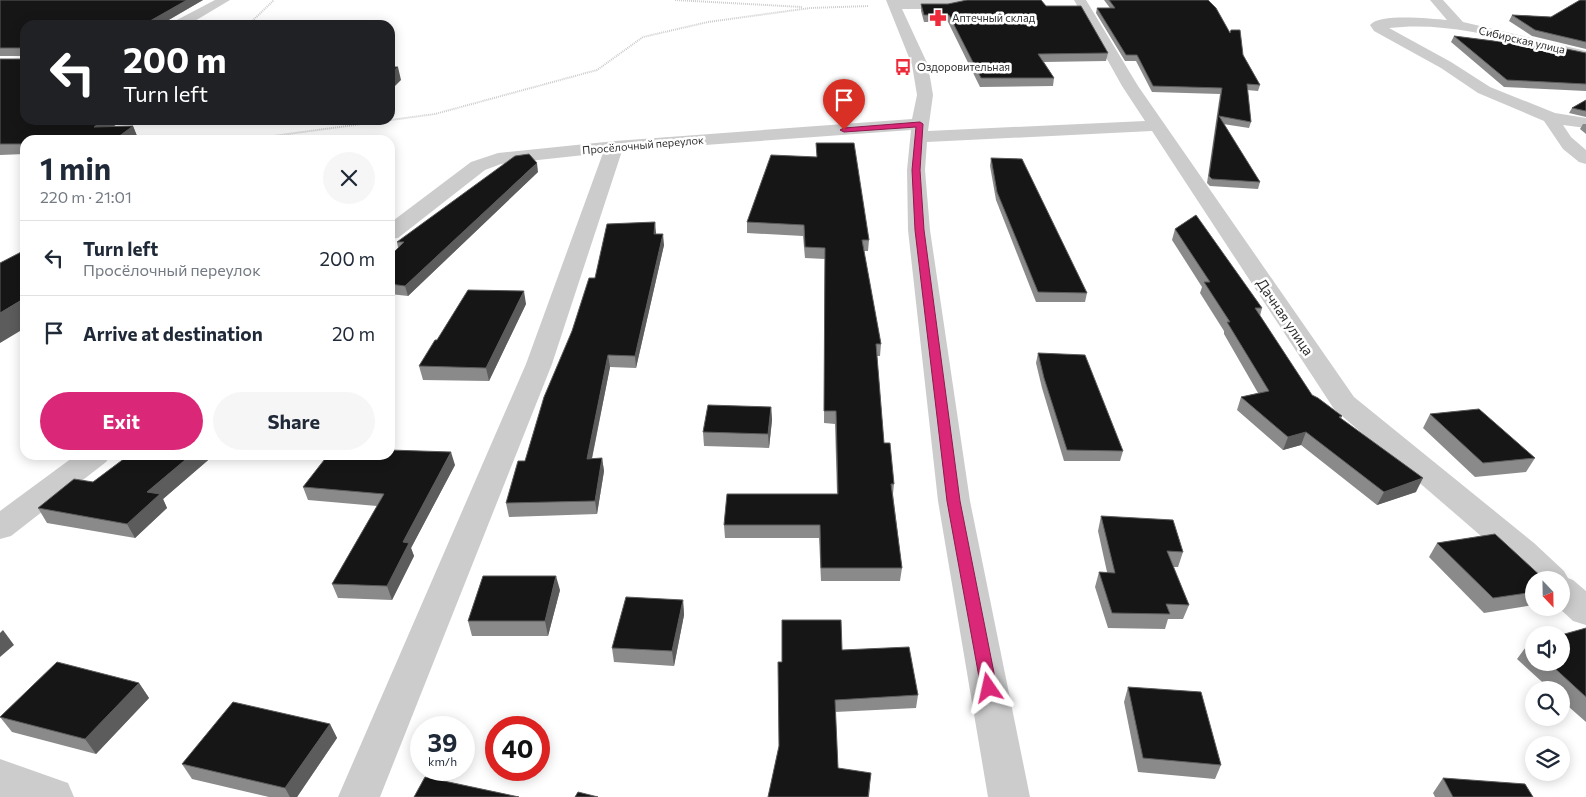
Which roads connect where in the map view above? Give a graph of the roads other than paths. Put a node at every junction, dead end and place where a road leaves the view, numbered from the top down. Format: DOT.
graph roads {
  1 [pos="224,0"];
  2 [pos="975,0"];
  3 [pos="1080,0"];
  4 [pos="1436,0"];
  5 [pos="894,3"];
  6 [pos="187,20"];
  7 [pos="1458,25"];
  8 [pos="1586,55"];
  9 [pos="1550,118"];
  10 [pos="1586,123"];
  11 [pos="1157,126"];
  12 [pos="919,130"];
  13 [pos="615,146"];
  14 [pos="1586,158"];
  15 [pos="395,229"];
  16 [pos="89,460"];
  17 [pos="0,528"];
  18 [pos="1542,571"];
  19 [pos="1570,597"];
  20 [pos="1586,611"];
  21 [pos="0,778"];
  22 [pos="53,797"];
  23 [pos="359,797"];
  24 [pos="1009,797"];
  1 -- 6 [label="street"];
  2 -- 5 [label="street"];
  3 -- 11 [label="street, Дачная улица"];
  4 -- 7 [label="street"];
  5 -- 12 [label="street"];
  7 -- 8 [label="street, Сибирская улица"];
  7 -- 9 [label="street, Сибирская улица"];
  9 -- 10 [label="street"];
  9 -- 14 [label="street"];
  11 -- 12 [label="street, Просёлочный переулок"];
  11 -- 18 [label="street, Дачная улица"];
  12 -- 13 [label="street, Просёлочный переулок"];
  12 -- 24 [label="street"];
  13 -- 15 [label="street, Просёлочный переулок"];
  13 -- 23 [label="street"];
  16 -- 17 [label="street"];
  19 -- 20 [label="street"];
  21 -- 22 [label="street"];
}
